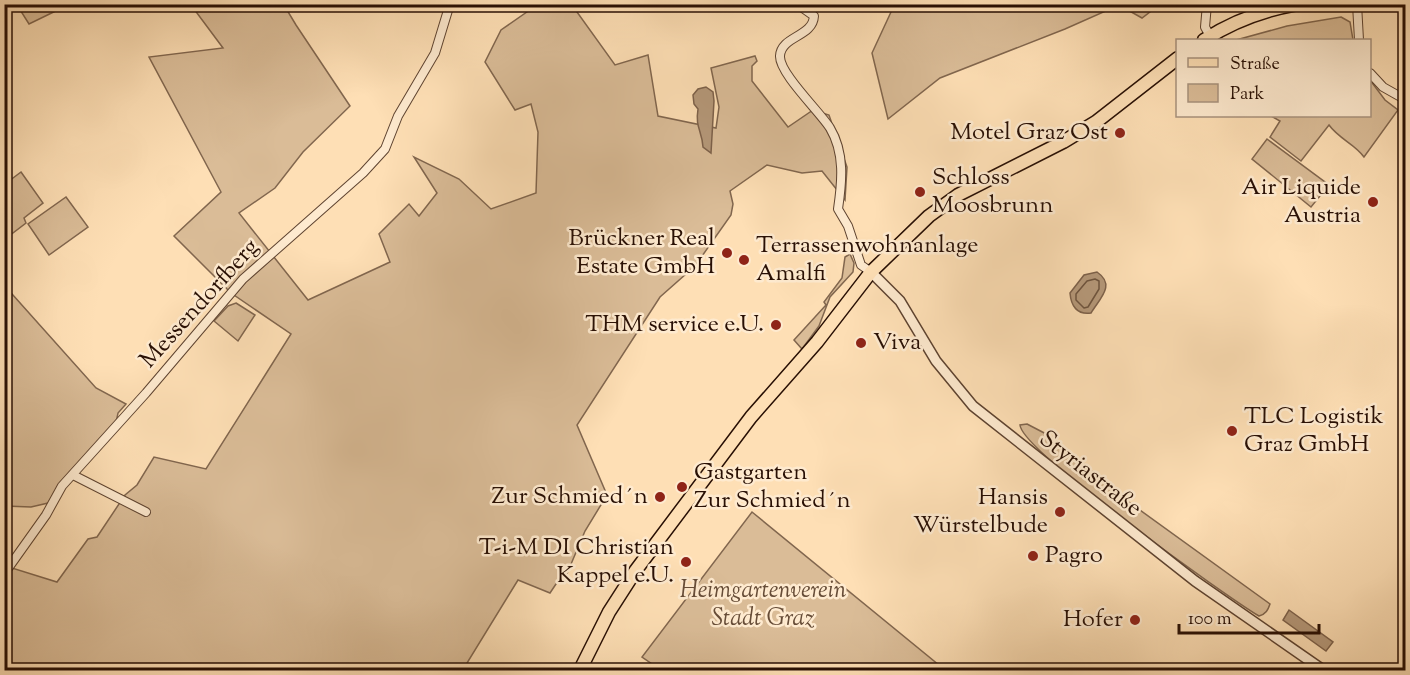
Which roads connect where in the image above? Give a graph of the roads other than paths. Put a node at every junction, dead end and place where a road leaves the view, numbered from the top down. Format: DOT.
graph roads {
  1 [pos="454,4"];
  2 [pos="797,4"];
  3 [pos="1208,4"];
  4 [pos="1357,4"];
  5 [pos="1296,5"];
  6 [pos="1207,38"];
  7 [pos="1359,39"];
  8 [pos="1176,60"];
  9 [pos="1371,74"];
  10 [pos="1406,100"];
  11 [pos="870,272"];
  12 [pos="73,475"];
  13 [pos="146,512"];
  14 [pos="4,571"];
  15 [pos="580,670"];
  16 [pos="1323,670"];
  1 -- 12 [label="street, Messendorfberg"];
  2 -- 11 [label="street"];
  3 -- 6 [label="street"];
  4 -- 7 [label="street"];
  5 -- 6 [label="main road"];
  8 -- 11 [label="main road"];
  9 -- 10 [label="street"];
  11 -- 15 [label="main road"];
  11 -- 16 [label="street, Styriastraße"];
  12 -- 13 [label="street"];
  12 -- 14 [label="street, Messendorfberg"];
}
